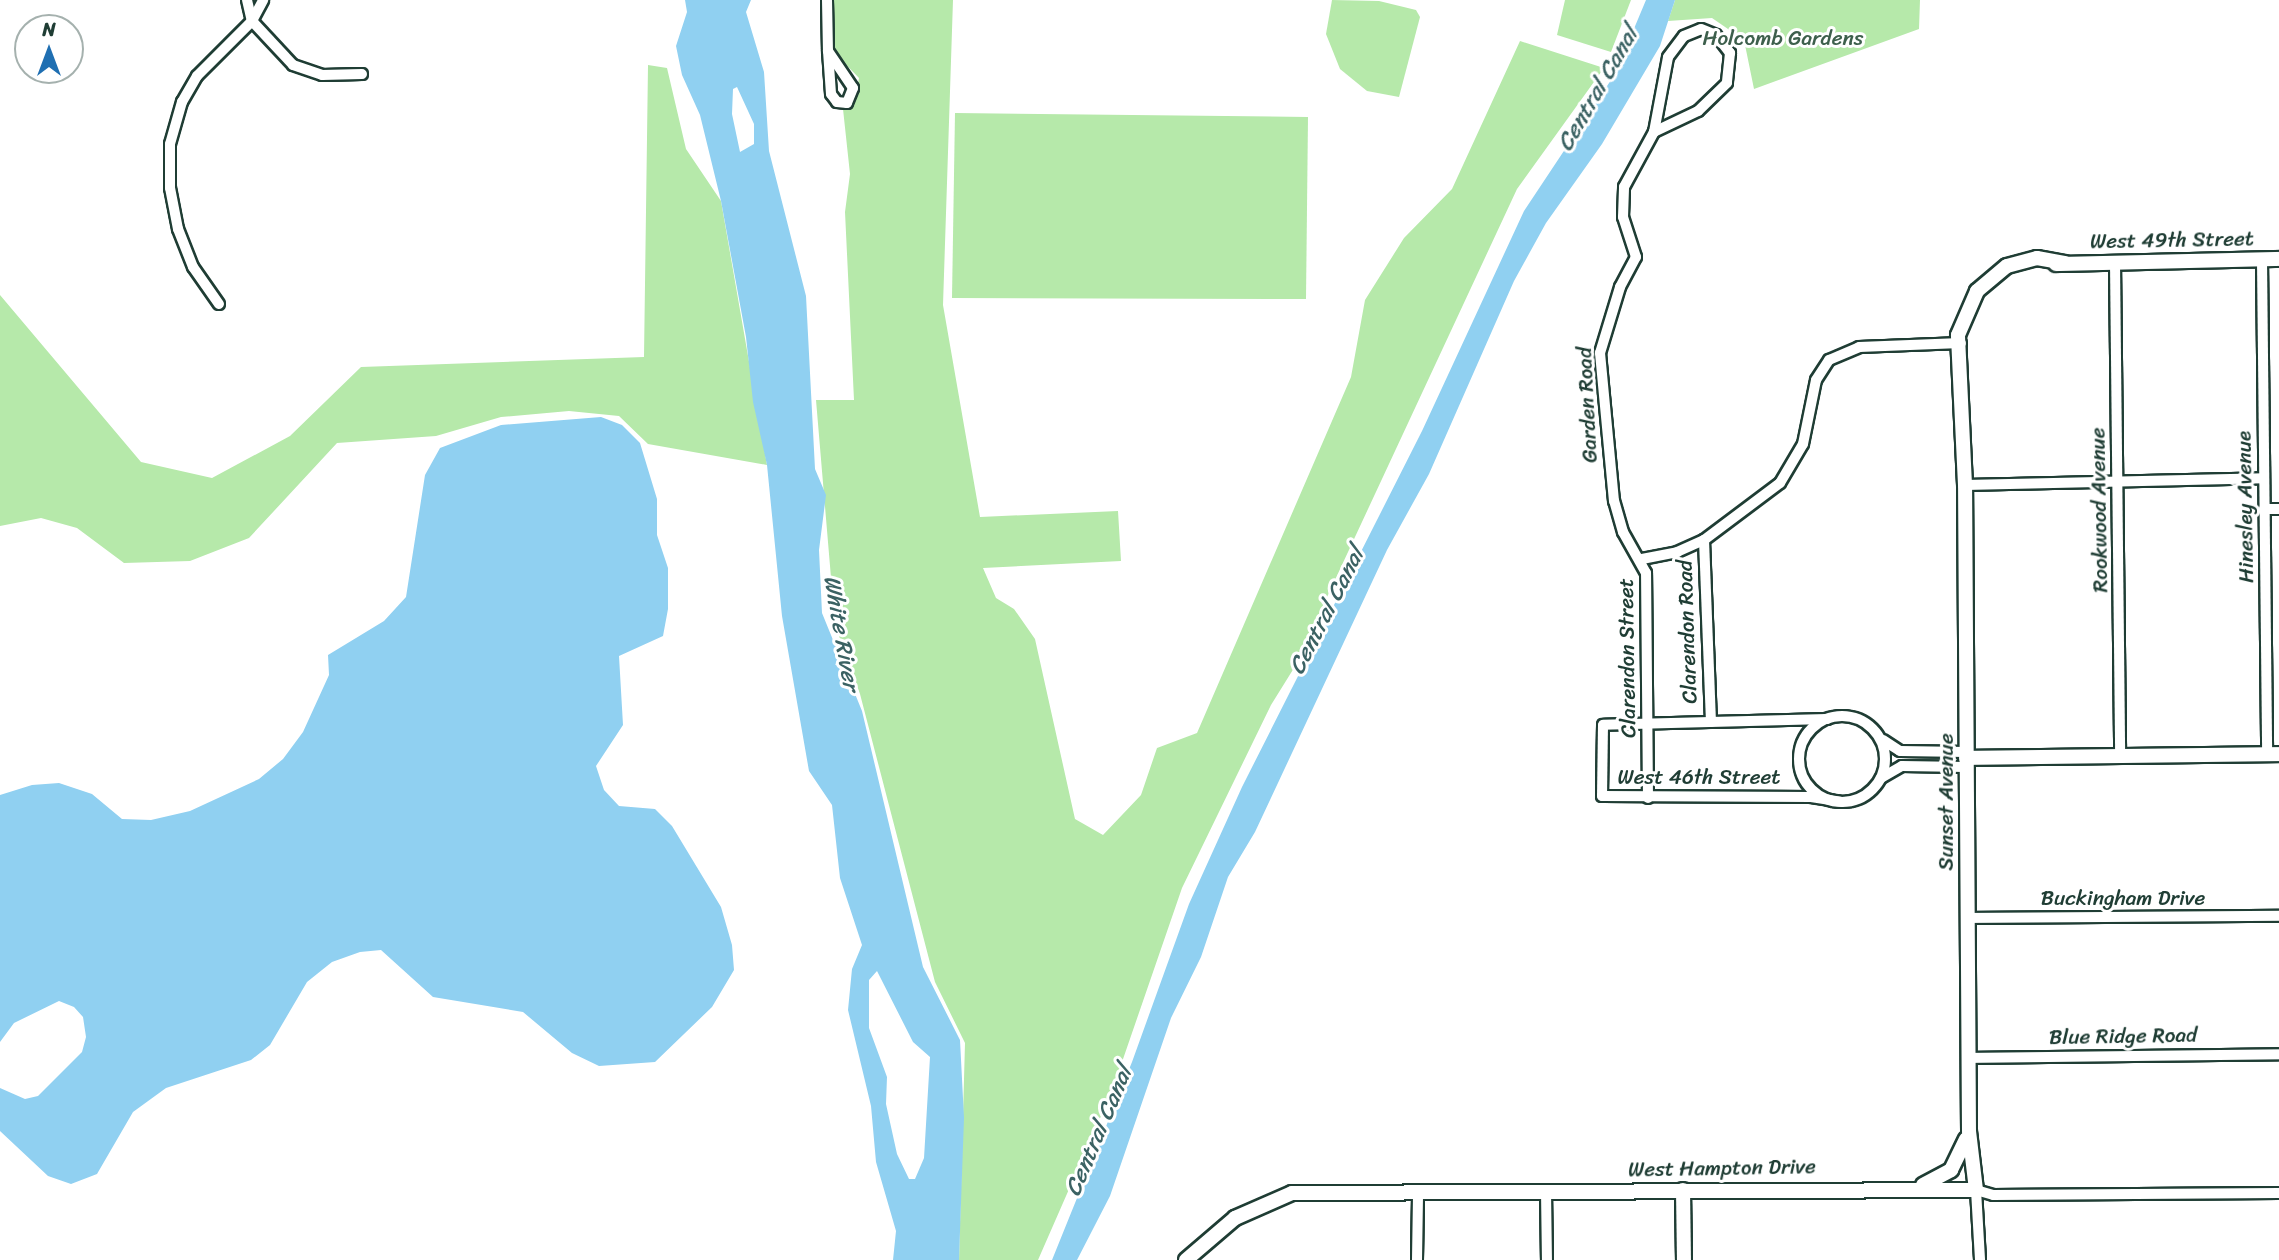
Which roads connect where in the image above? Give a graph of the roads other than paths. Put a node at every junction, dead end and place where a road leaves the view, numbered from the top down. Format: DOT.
graph roads {
  1 [pos="247,0"];
  2 [pos="264,0"];
  3 [pos="827,0"];
  4 [pos="252,21"];
  5 [pos="828,51"];
  6 [pos="362,74"];
  7 [pos="1654,132"];
  8 [pos="2262,260"];
  9 [pos="2279,260"];
  10 [pos="2115,262"];
  11 [pos="2026,263"];
  12 [pos="219,304"];
  13 [pos="1961,343"];
  14 [pos="2264,478"];
  15 [pos="2118,480"];
  16 [pos="1965,485"];
  17 [pos="2264,509"];
  18 [pos="2279,509"];
  19 [pos="1703,540"];
  20 [pos="1642,559"];
  21 [pos="1827,719"];
  22 [pos="1711,722"];
  23 [pos="1648,724"];
  24 [pos="1878,736"];
  25 [pos="2273,754"];
  26 [pos="2120,757"];
  27 [pos="1966,759"];
  28 [pos="1880,779"];
  29 [pos="1648,798"];
  30 [pos="1842,802"];
  31 [pos="2279,916"];
  32 [pos="1967,918"];
  33 [pos="2279,1054"];
  34 [pos="1968,1058"];
  35 [pos="1969,1130"];
  36 [pos="1912,1188"];
  37 [pos="1683,1190"];
  38 [pos="1976,1190"];
  39 [pos="1546,1191"];
  40 [pos="1418,1193"];
  41 [pos="2279,1193"];
  42 [pos="1186,1260"];
  43 [pos="1417,1260"];
  44 [pos="1546,1260"];
  45 [pos="1684,1260"];
  46 [pos="1980,1260"];
  1 -- 4 [label="street"];
  2 -- 4 [label="street"];
  3 -- 5 [label="street"];
  4 -- 6 [label="street"];
  4 -- 12 [label="street"];
  5 -- 5 [label="street"];
  7 -- 7 [label="street, Garden Road"];
  7 -- 20 [label="street, Garden Road"];
  8 -- 9 [label="street, West 49th Street"];
  8 -- 10 [label="street, West 49th Street"];
  8 -- 14 [label="street, Hinesley Avenue"];
  10 -- 11 [label="street, West 49th Street"];
  10 -- 15 [label="street, Rookwood Avenue"];
  11 -- 13 [label="street, Sunset Avenue"];
  13 -- 16 [label="street, Sunset Avenue"];
  13 -- 19 [label="street"];
  14 -- 15 [label="street"];
  14 -- 17 [label="street, Hinesley Avenue"];
  15 -- 16 [label="street"];
  15 -- 26 [label="street, Rookwood Avenue"];
  16 -- 27 [label="street, Sunset Avenue"];
  17 -- 18 [label="street"];
  17 -- 25 [label="street, Hinesley Avenue"];
  19 -- 20 [label="street"];
  19 -- 22 [label="street, Clarendon Road"];
  20 -- 23 [label="street, Clarendon Street"];
  21 -- 22 [label="street, West 46th Street"];
  21 -- 24 [label="street, West 46th Street"];
  21 -- 30 [label="street, West 46th Street"];
  22 -- 23 [label="street, West 46th Street"];
  23 -- 29 [label="street, Clarendon Street"];
  23 -- 29 [label="street, West 46th Street"];
  24 -- 27 [label="street, West 46th Street"];
  24 -- 28 [label="street"];
  25 -- 26 [label="street, West 46th Street"];
  26 -- 27 [label="street, West 46th Street"];
  27 -- 28 [label="street, West 46th Street"];
  27 -- 32 [label="street, Sunset Avenue"];
  28 -- 30 [label="street, West 46th Street"];
  29 -- 30 [label="street, West 46th Street"];
  31 -- 32 [label="street, Buckingham Drive"];
  32 -- 34 [label="street, Sunset Avenue"];
  33 -- 34 [label="street, Blue Ridge Road"];
  34 -- 35 [label="street, Sunset Avenue"];
  35 -- 36 [label="street"];
  35 -- 38 [label="street, Sunset Avenue"];
  36 -- 37 [label="street, West Hampton Drive"];
  36 -- 38 [label="street, West Hampton Drive"];
  37 -- 39 [label="street, West Hampton Drive"];
  37 -- 45 [label="street"];
  38 -- 41 [label="street, West Hampton Drive"];
  38 -- 46 [label="street, Sunset Avenue"];
  39 -- 40 [label="street, West Hampton Drive"];
  39 -- 44 [label="street"];
  40 -- 42 [label="street, West Hampton Drive"];
  40 -- 43 [label="street"];
}
